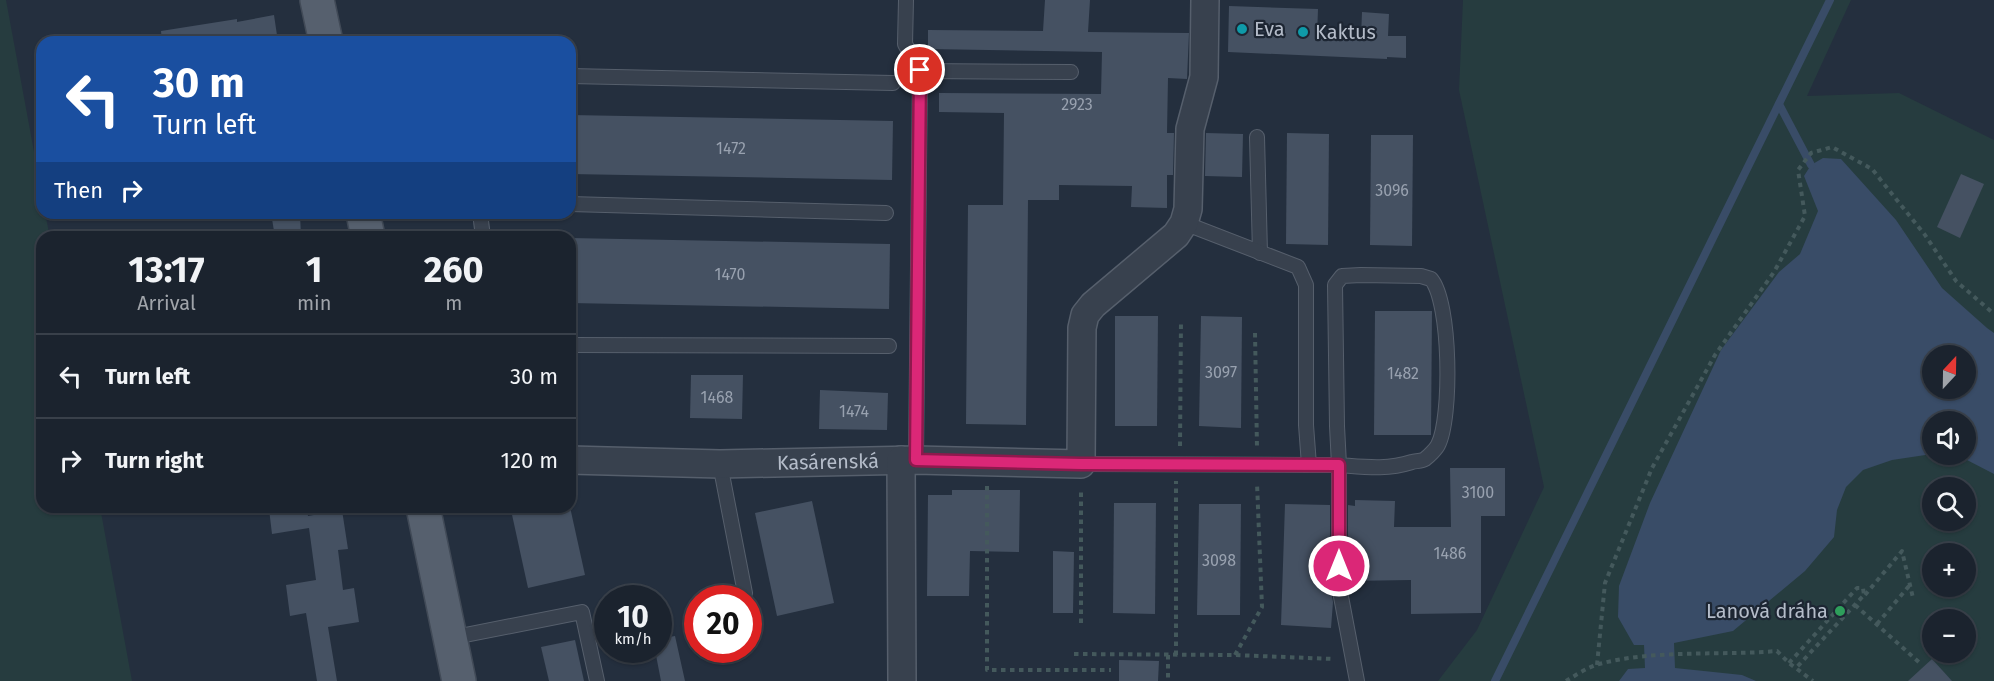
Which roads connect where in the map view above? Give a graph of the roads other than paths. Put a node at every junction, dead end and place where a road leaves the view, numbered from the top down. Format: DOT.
graph roads {
  1 [pos="317,0"];
  2 [pos="906,0"];
  3 [pos="1205,0"];
  4 [pos="325,36"];
  5 [pos="920,70"];
  6 [pos="1071,72"];
  7 [pos="576,76"];
  8 [pos="893,83"];
  9 [pos="1257,137"];
  10 [pos="576,204"];
  11 [pos="886,213"];
  12 [pos="1184,223"];
  13 [pos="1260,253"];
  14 [pos="576,345"];
  15 [pos="889,346"];
  16 [pos="576,460"];
  17 [pos="908,460"];
  18 [pos="720,464"];
  19 [pos="1081,464"];
  20 [pos="1309,465"];
  21 [pos="1339,465"];
  22 [pos="424,513"];
  23 [pos="743,585"];
  24 [pos="450,639"];
  25 [pos="459,681"];
  26 [pos="597,681"];
  27 [pos="902,681"];
  28 [pos="1357,681"];
  1 -- 4 [label="main road"];
  2 -- 5 [label="lane"];
  3 -- 12 [label="street"];
  5 -- 6 [label="lane"];
  5 -- 17 [label="lane"];
  7 -- 8 [label="lane"];
  9 -- 13 [label="lane"];
  10 -- 11 [label="lane"];
  12 -- 13 [label="lane"];
  12 -- 19 [label="street"];
  13 -- 20 [label="lane"];
  14 -- 15 [label="lane"];
  16 -- 18 [label="street, Kasárenská"];
  17 -- 18 [label="street, Kasárenská"];
  17 -- 19 [label="street"];
  17 -- 27 [label="street, Kasárenská"];
  18 -- 23 [label="lane"];
  19 -- 20 [label="lane"];
  20 -- 21 [label="lane"];
  21 -- 21 [label="lane"];
  21 -- 28 [label="lane"];
  22 -- 24 [label="main road"];
  24 -- 25 [label="main road"];
  24 -- 26 [label="lane"];
}
